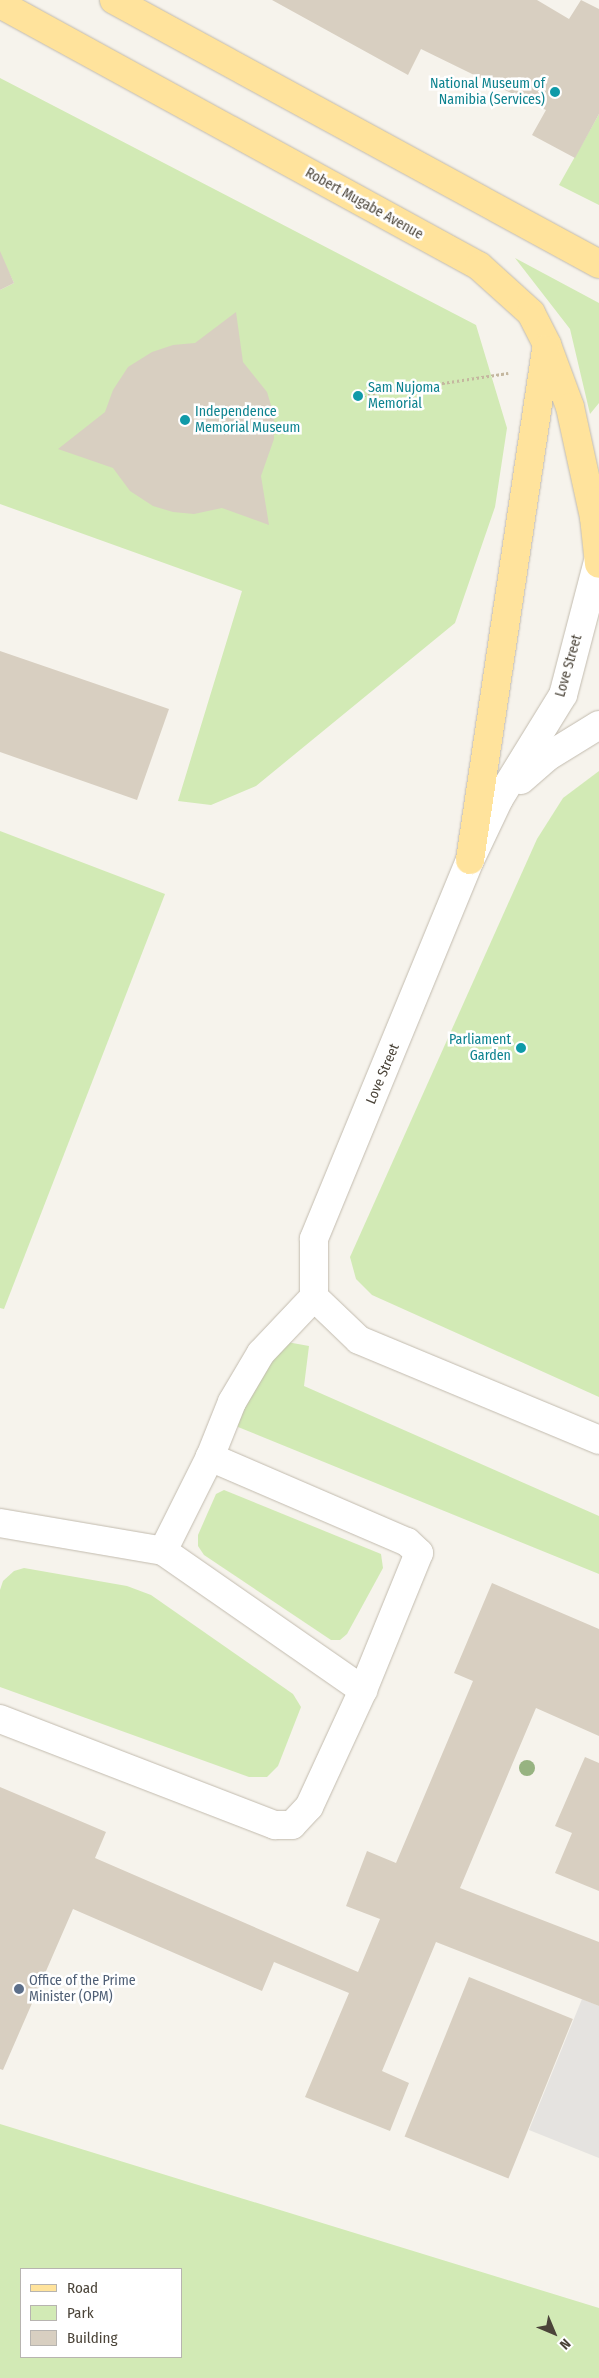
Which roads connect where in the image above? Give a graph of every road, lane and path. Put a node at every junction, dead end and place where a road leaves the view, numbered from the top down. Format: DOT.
graph roads {
  1 [pos="114,0"];
  2 [pos="0,4"];
  3 [pos="599,264"];
  4 [pos="547,345"];
  5 [pos="358,396"];
  6 [pos="597,509"];
  7 [pos="598,563"];
  8 [pos="599,725"];
  9 [pos="499,799"];
  10 [pos="470,860"];
  11 [pos="314,1297"];
  12 [pos="599,1440"];
  13 [pos="210,1457"];
  14 [pos="0,1523"];
  15 [pos="163,1551"];
  16 [pos="363,1690"];
  17 [pos="0,1719"];
  1 -- 3 [label="main road"];
  2 -- 4 [label="main road, Robert Mugabe Avenue"];
  4 -- 5 [label="path"];
  4 -- 6 [label="main road, Robert Mugabe Avenue"];
  4 -- 10 [label="main road"];
  6 -- 7 [label="main road, Robert Mugabe Avenue"];
  7 -- 9 [label="street, Love Street"];
  8 -- 9 [label="street"];
  9 -- 10 [label="street, Love Street"];
  10 -- 11 [label="street, Love Street"];
  11 -- 12 [label="street"];
  11 -- 13 [label="street"];
  13 -- 15 [label="street"];
  13 -- 16 [label="street"];
  14 -- 15 [label="street"];
  15 -- 16 [label="street"];
  16 -- 17 [label="street"];
}
